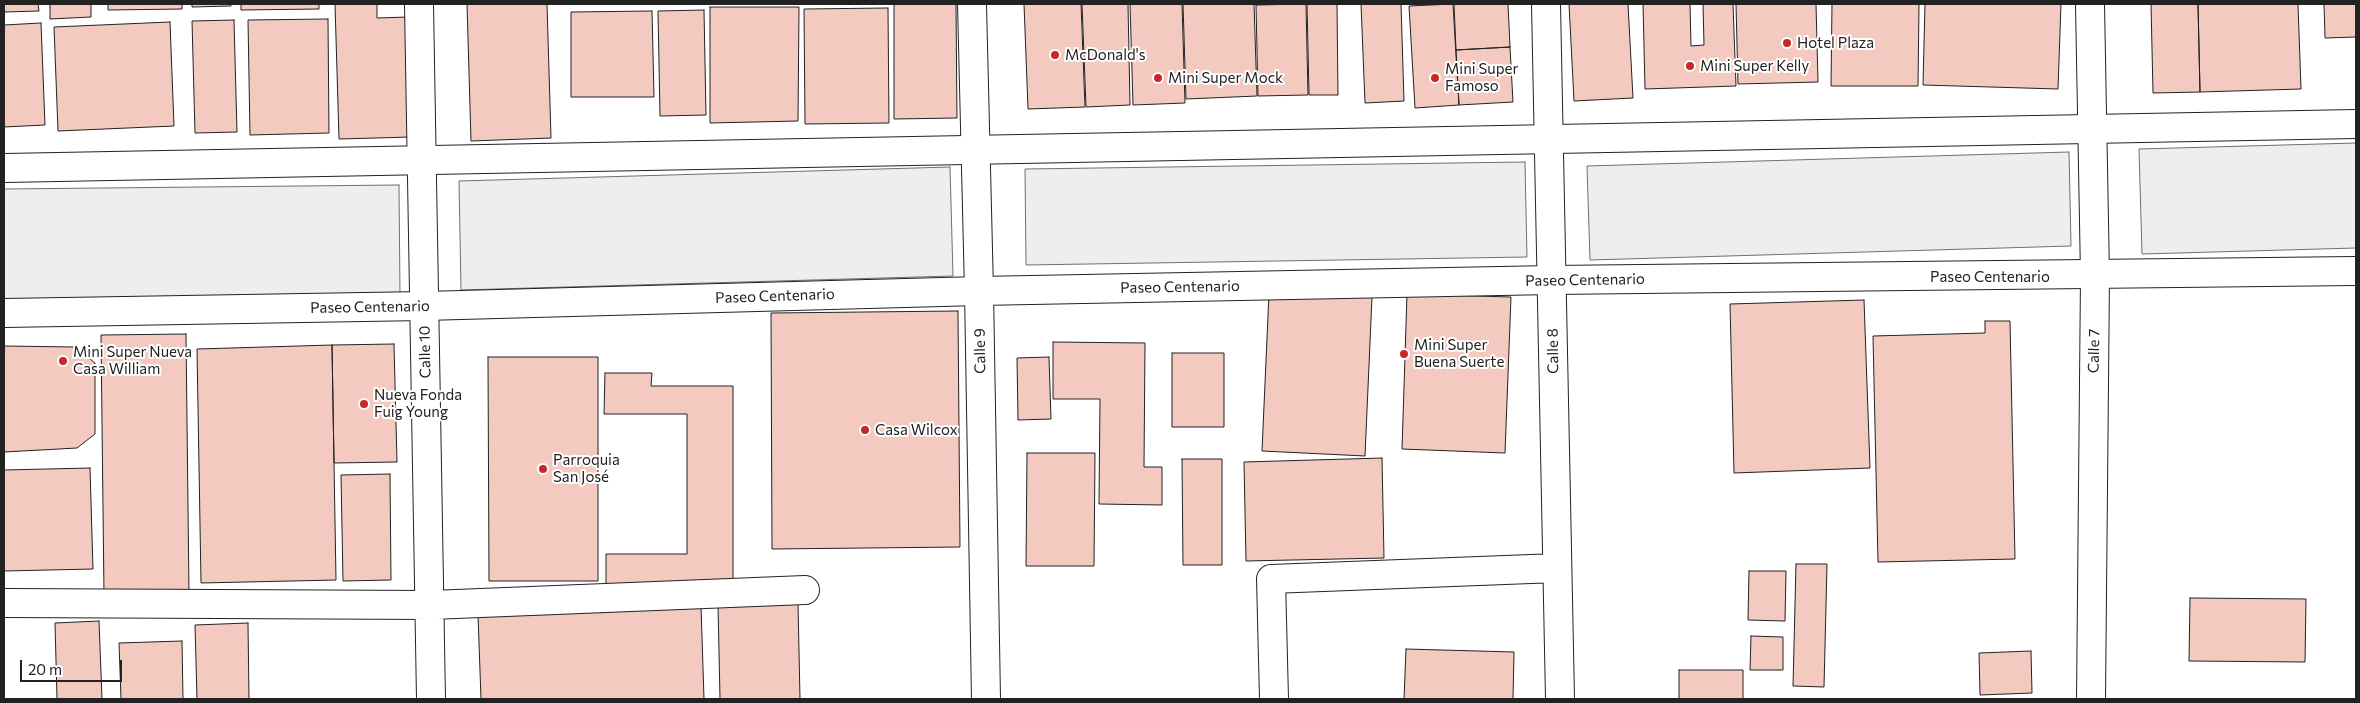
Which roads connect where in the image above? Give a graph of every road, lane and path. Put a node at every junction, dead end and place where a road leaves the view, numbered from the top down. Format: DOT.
graph roads {
  1 [pos="419,4"];
  2 [pos="972,4"];
  3 [pos="1546,4"];
  4 [pos="2090,4"];
  5 [pos="2356,124"];
  6 [pos="2093,129"];
  7 [pos="1548,140"];
  8 [pos="974,150"];
  9 [pos="422,160"];
  10 [pos="4,168"];
  11 [pos="2356,272"];
  12 [pos="2095,276"];
  13 [pos="1552,280"];
  14 [pos="979,291"];
  15 [pos="424,306"];
  16 [pos="4,313"];
  17 [pos="1557,568"];
  18 [pos="805,590"];
  19 [pos="4,603"];
  20 [pos="431,605"];
  21 [pos="431,699"];
  22 [pos="986,699"];
  23 [pos="1274,699"];
  24 [pos="1560,699"];
  25 [pos="2091,699"];
  1 -- 9 [label="main road, Calle 10"];
  2 -- 8 [label="main road, Calle 9"];
  3 -- 7 [label="main road, Calle 8"];
  4 -- 6 [label="main road, Calle 7"];
  5 -- 6 [label="main road"];
  6 -- 7 [label="main road"];
  6 -- 12 [label="main road, Calle 7"];
  7 -- 8 [label="main road"];
  7 -- 13 [label="main road, Calle 8"];
  8 -- 9 [label="main road"];
  8 -- 14 [label="main road, Calle 9"];
  9 -- 10 [label="main road"];
  9 -- 15 [label="main road, Calle 10"];
  11 -- 12 [label="main road, Paseo Centenario"];
  12 -- 13 [label="main road, Paseo Centenario"];
  12 -- 25 [label="main road, Calle 7"];
  13 -- 14 [label="main road, Paseo Centenario"];
  13 -- 17 [label="main road, Calle 8"];
  14 -- 15 [label="main road, Paseo Centenario"];
  14 -- 22 [label="main road, Calle 9"];
  15 -- 16 [label="main road, Paseo Centenario"];
  15 -- 20 [label="main road, Calle 10"];
  17 -- 23 [label="main road"];
  17 -- 24 [label="main road, Calle 8"];
  18 -- 20 [label="main road"];
  19 -- 20 [label="main road"];
  20 -- 21 [label="main road, Calle 10"];
}
